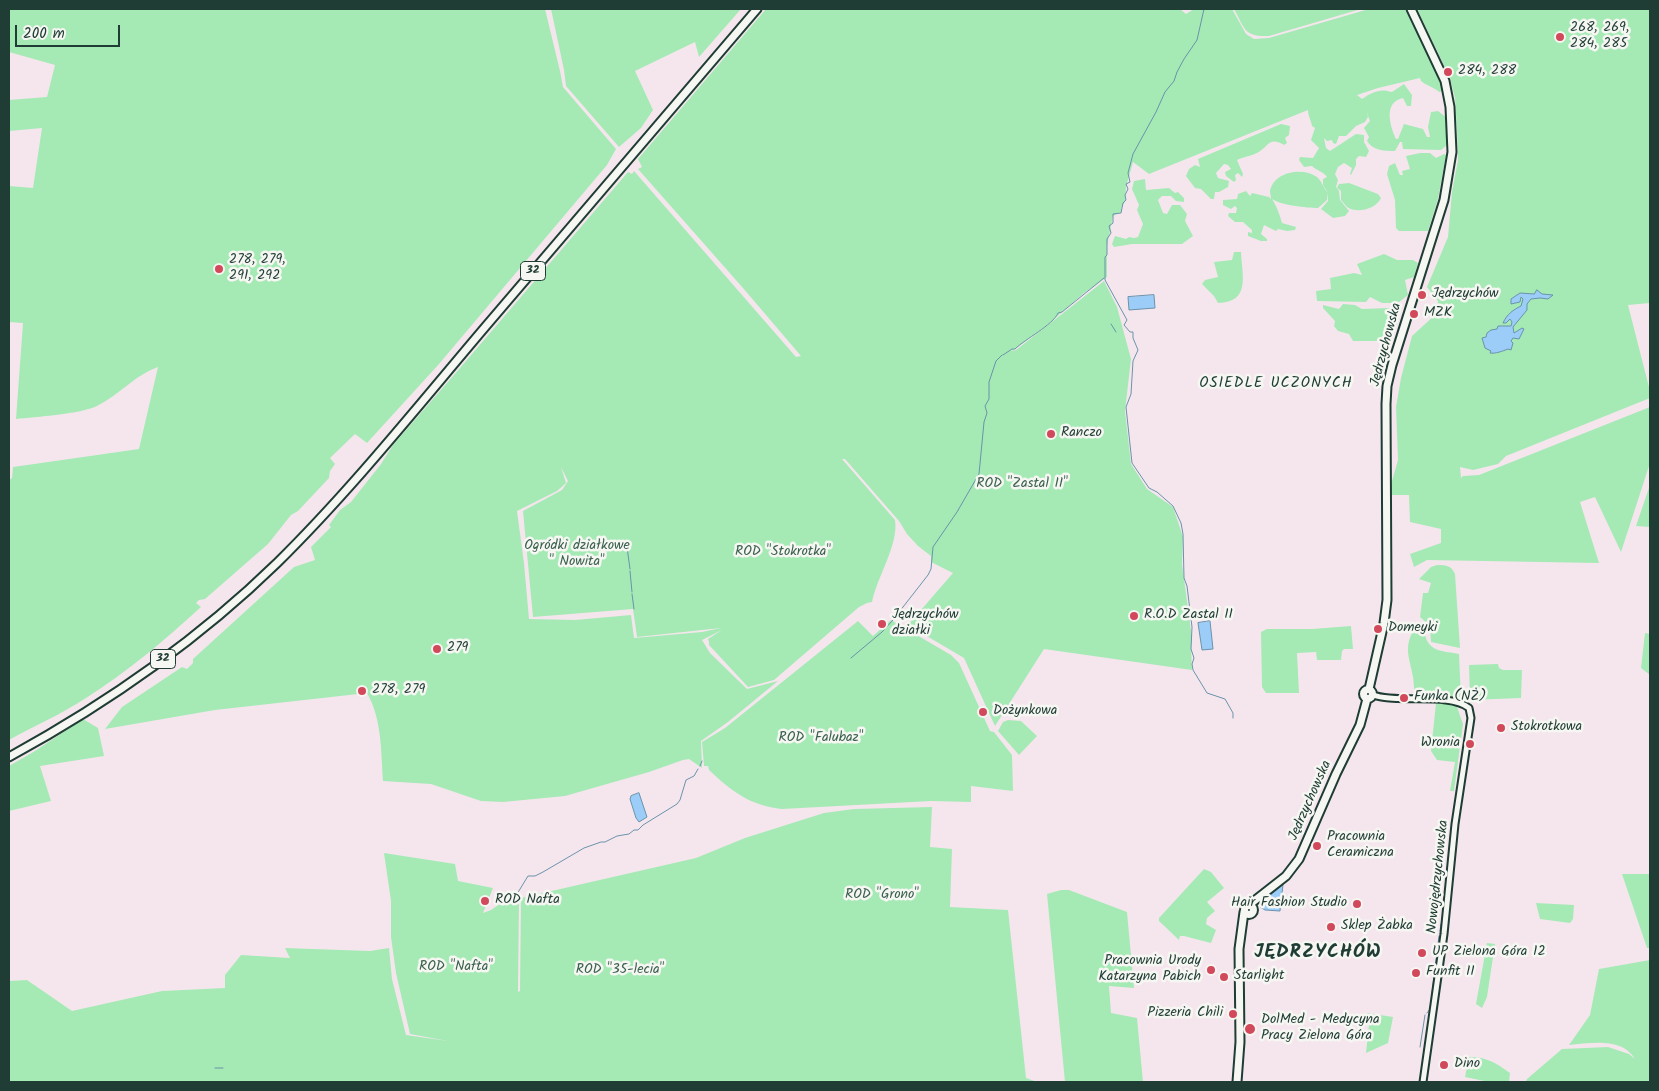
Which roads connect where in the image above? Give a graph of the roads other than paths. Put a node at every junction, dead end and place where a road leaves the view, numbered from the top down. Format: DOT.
graph roads {
  1 [pos="757,9"];
  2 [pos="1411,9"];
  3 [pos="1370,694"];
  4 [pos="9,757"];
  5 [pos="1237,1082"];
  6 [pos="1423,1082"];
  1 -- 4 [label="main road, 32"];
  2 -- 3 [label="main road, Jędrzychowska"];
  3 -- 5 [label="main road, Jędrzychowska"];
  3 -- 6 [label="street, Nowojędrzychowska"];
}
